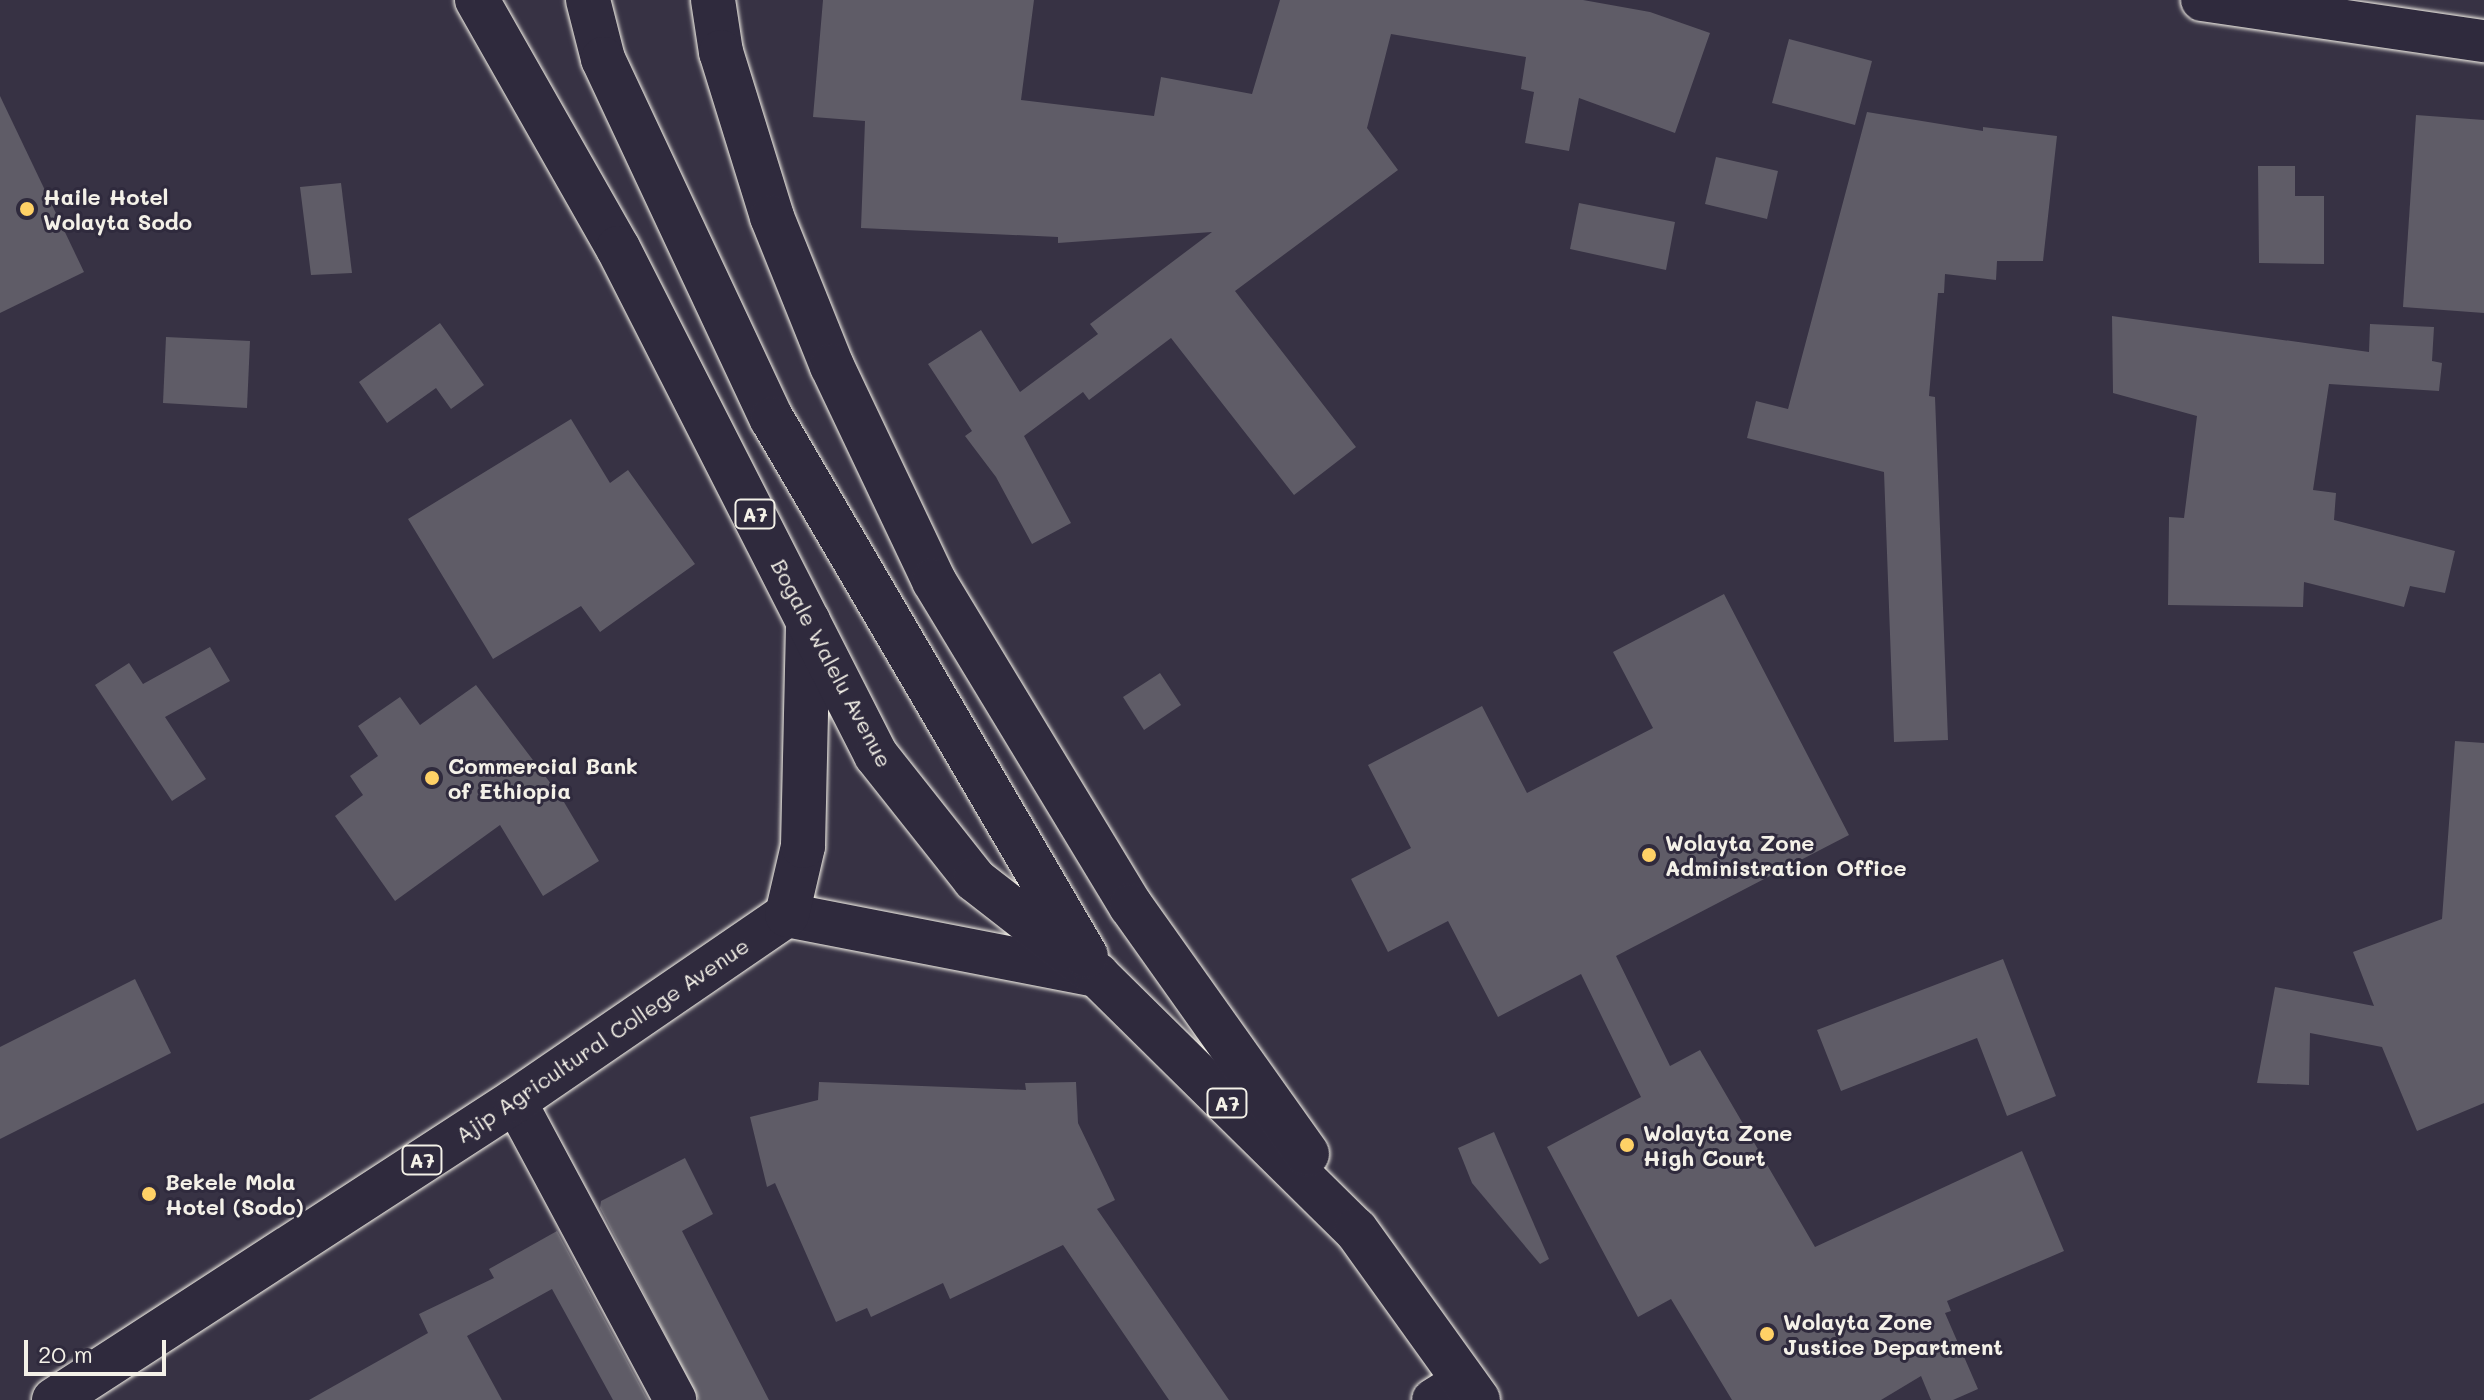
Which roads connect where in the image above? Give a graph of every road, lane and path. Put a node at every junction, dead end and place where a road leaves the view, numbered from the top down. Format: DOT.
graph roads {
  1 [pos="477,0"];
  2 [pos="588,0"];
  3 [pos="713,0"];
  4 [pos="2202,0"];
  5 [pos="2484,41"];
  6 [pos="808,621"];
  7 [pos="787,915"];
  8 [pos="1097,975"];
  9 [pos="515,1101"];
  10 [pos="1356,1230"];
  11 [pos="1458,1394"];
  12 [pos="54,1400"];
  13 [pos="675,1400"];
  1 -- 6 [label="main road, Bogale Walelu Avenue / A7"];
  2 -- 8 [label="main road, Bogale Walelu Avenue / A7"];
  3 -- 10 [label="main road"];
  4 -- 5 [label="street"];
  6 -- 7 [label="main road, A7"];
  6 -- 8 [label="main road, Bogale Walelu Avenue / A7"];
  7 -- 8 [label="main road"];
  7 -- 9 [label="main road, Ajip Agricultural College Avenue / A7"];
  8 -- 10 [label="main road, Bogale Walelu Avenue / A7"];
  9 -- 12 [label="main road, Ajip Agricultural College Avenue / A7"];
  9 -- 13 [label="street"];
  10 -- 11 [label="main road, Bogale Walelu Avenue / A7"];
}
